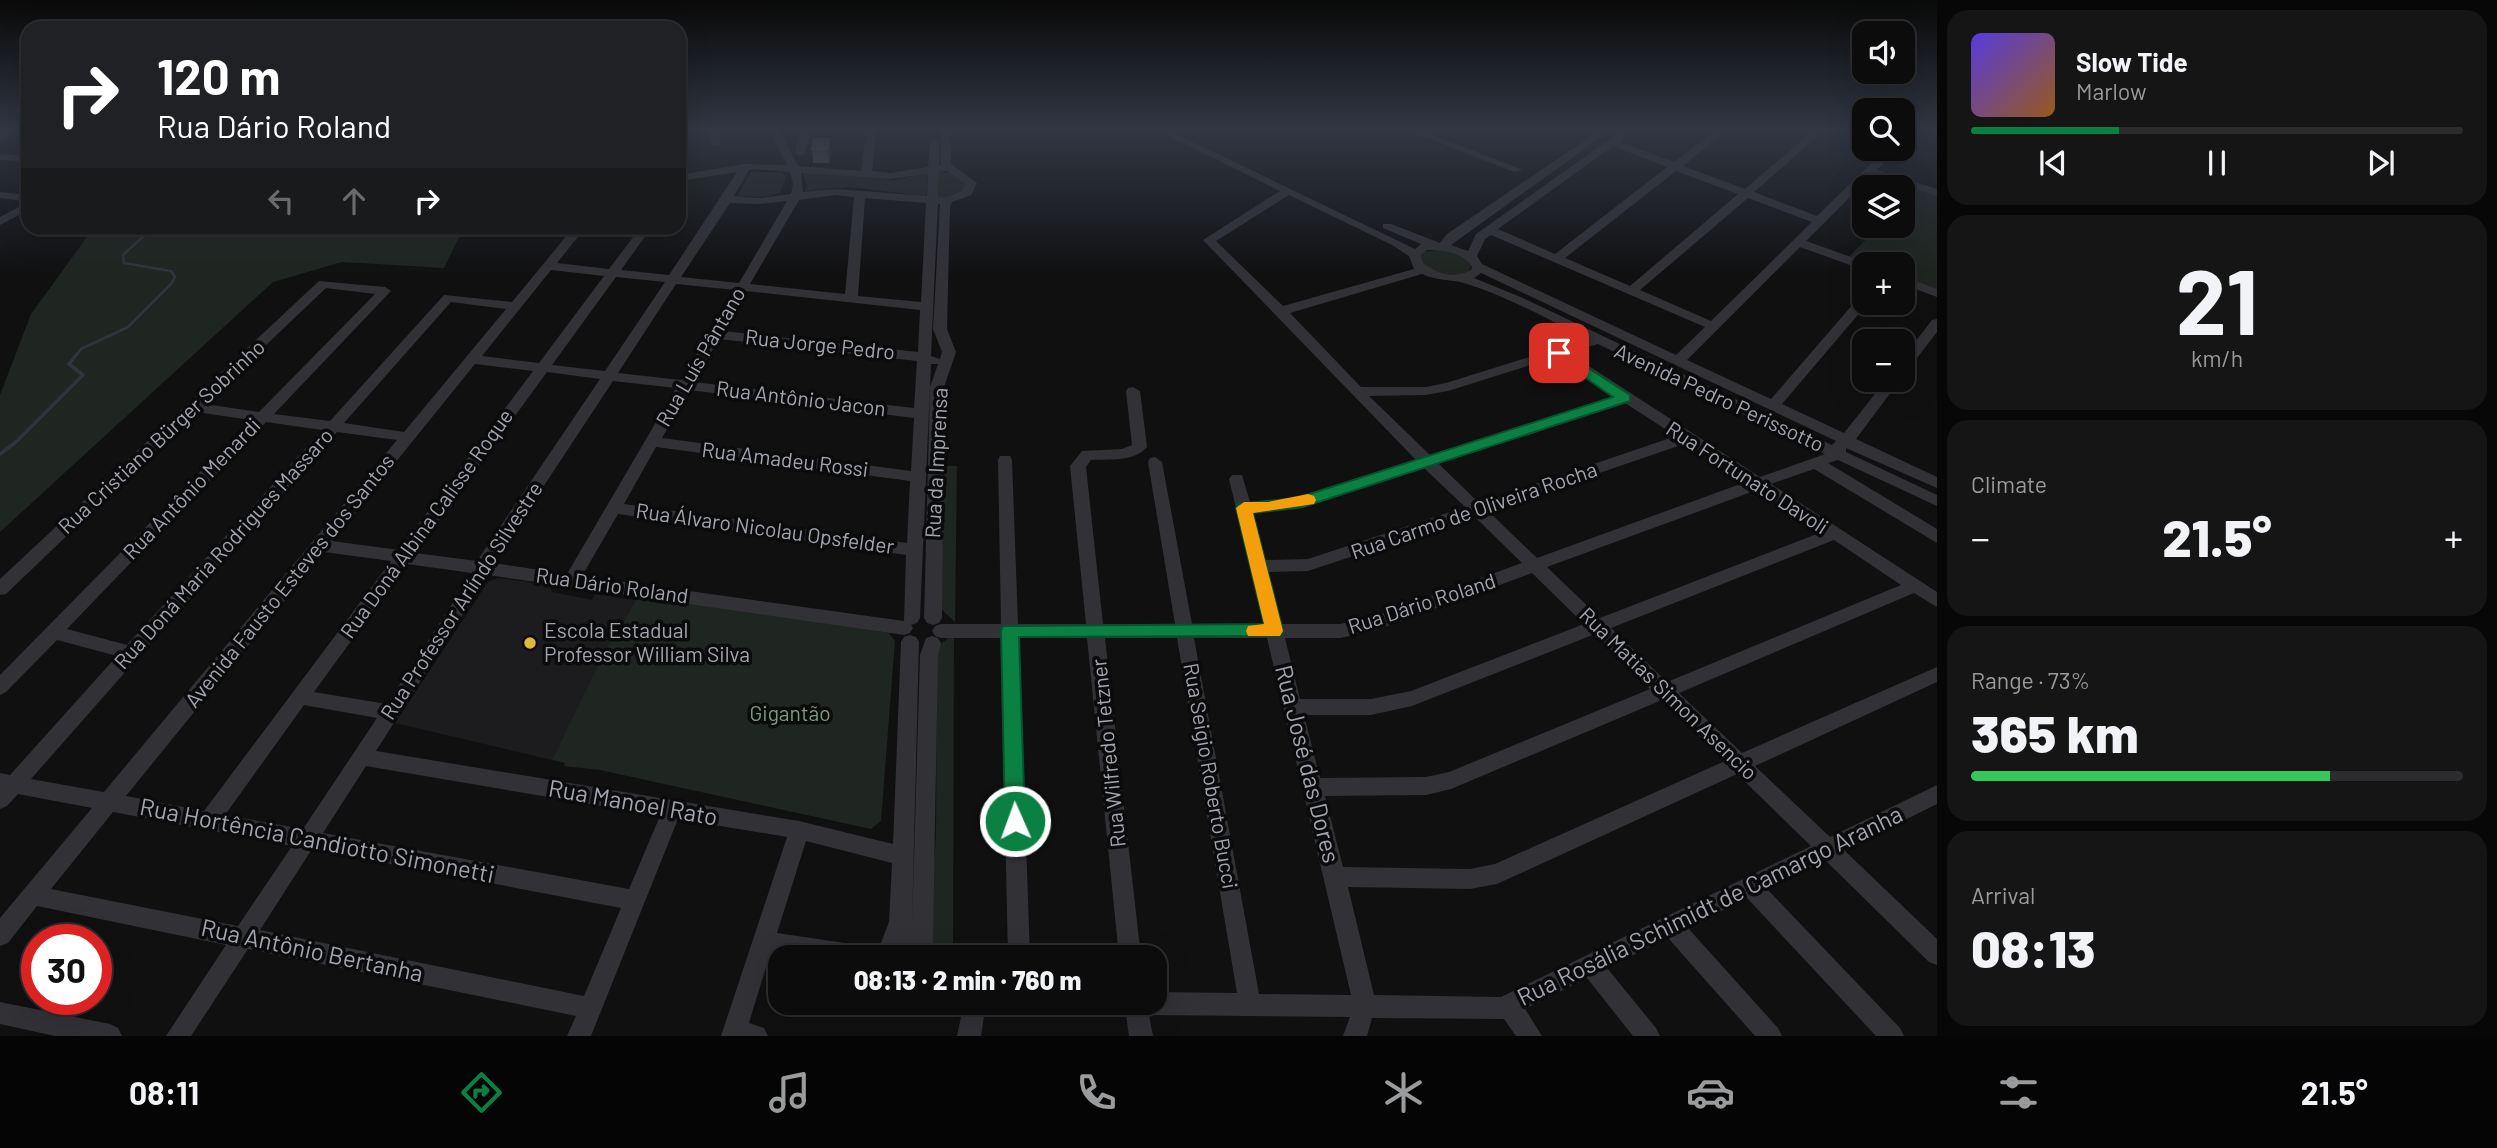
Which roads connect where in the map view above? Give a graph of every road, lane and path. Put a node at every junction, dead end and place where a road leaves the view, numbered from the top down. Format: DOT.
graph roads {
  1 [pos="738,178"];
  2 [pos="796,178"];
  3 [pos="934,178"];
  4 [pos="964,178"];
  5 [pos="1262,178"];
  6 [pos="1286,178"];
  7 [pos="1536,178"];
  8 [pos="1561,178"];
  9 [pos="1661,178"];
  10 [pos="1706,178"];
  11 [pos="1765,178"];
  12 [pos="1863,178"];
  13 [pos="1890,178"];
  14 [pos="1288,191"];
  15 [pos="860,193"];
  16 [pos="1937,193"];
  17 [pos="1747,194"];
  18 [pos="0,195"];
  19 [pos="795,196"];
  20 [pos="21,197"];
  21 [pos="726,199"];
  22 [pos="948,200"];
  23 [pos="932,201"];
  24 [pos="21,209"];
  25 [pos="1819,221"];
  26 [pos="0,222"];
  27 [pos="1490,230"];
  28 [pos="573,235"];
  29 [pos="641,235"];
  30 [pos="1799,242"];
  31 [pos="1438,245"];
  32 [pos="1415,254"];
  33 [pos="1557,258"];
  34 [pos="1475,262"];
  35 [pos="1852,262"];
  36 [pos="548,267"];
  37 [pos="1423,270"];
  38 [pos="612,273"];
  39 [pos="1462,278"];
  40 [pos="673,280"];
  41 [pos="1915,285"];
  42 [pos="742,287"];
  43 [pos="385,291"];
  44 [pos="1632,291"];
  45 [pos="1937,293"];
  46 [pos="851,299"];
  47 [pos="515,306"];
  48 [pos="927,307"];
  49 [pos="1281,311"];
  50 [pos="1852,313"];
  51 [pos="1937,323"];
  52 [pos="1713,326"];
  53 [pos="714,334"];
  54 [pos="1597,340"];
  55 [pos="1915,351"];
  56 [pos="1559,353"];
  57 [pos="925,358"];
  58 [pos="471,359"];
  59 [pos="948,360"];
  60 [pos="1677,362"];
  61 [pos="542,368"];
  62 [pos="609,376"];
  63 [pos="685,385"];
  64 [pos="1133,391"];
  65 [pos="1357,391"];
  66 [pos="1884,392"];
  67 [pos="1734,397"];
  68 [pos="1625,398"];
  69 [pos="193,407"];
  70 [pos="1772,407"];
  71 [pos="922,414"];
  72 [pos="263,417"];
  73 [pos="333,426"];
  74 [pos="408,437"];
  75 [pos="1687,438"];
  76 [pos="652,442"];
  77 [pos="1842,448"];
  78 [pos="1005,460"];
  79 [pos="1427,461"];
  80 [pos="1155,462"];
  81 [pos="1815,462"];
  82 [pos="919,477"];
  83 [pos="1237,480"];
  84 [pos="1758,484"];
  85 [pos="1933,485"];
  86 [pos="614,508"];
  87 [pos="1244,508"];
  88 [pos="1477,510"];
  89 [pos="1834,534"];
  90 [pos="1937,537"];
  91 [pos="319,545"];
  92 [pos="916,550"];
  93 [pos="402,556"];
  94 [pos="1535,565"];
  95 [pos="1258,566"];
  96 [pos="481,568"];
  97 [pos="571,581"];
  98 [pos="1914,586"];
  99 [pos="0,589"];
  100 [pos="1937,600"];
  101 [pos="1598,626"];
  102 [pos="908,629"];
  103 [pos="936,630"];
  104 [pos="1010,631"];
  105 [pos="1096,631"];
  106 [pos="1185,631"];
  107 [pos="1274,631"];
  108 [pos="53,632"];
  109 [pos="131,653"];
  110 [pos="1937,674"];
  111 [pos="0,687"];
  112 [pos="1664,691"];
  113 [pos="299,697"];
  114 [pos="1293,707"];
  115 [pos="391,712"];
  116 [pos="362,757"];
  117 [pos="1740,764"];
  118 [pos="1312,787"];
  119 [pos="4,789"];
  120 [pos="1937,794"];
  121 [pos="108,802"];
  122 [pos="672,810"];
  123 [pos="208,821"];
  124 [pos="799,830"];
  125 [pos="307,839"];
  126 [pos="1828,849"];
  127 [pos="902,856"];
  128 [pos="1335,877"];
  129 [pos="1751,887"];
  130 [pos="33,895"];
  131 [pos="635,900"];
  132 [pos="1673,926"];
  133 [pos="0,935"];
  134 [pos="243,937"];
  135 [pos="763,942"];
  136 [pos="785,945"];
  137 [pos="893,945"];
  138 [pos="896,945"];
  139 [pos="920,945"];
  140 [pos="924,945"];
  141 [pos="1019,945"];
  142 [pos="1129,945"];
  143 [pos="1934,946"];
  144 [pos="1592,967"];
  145 [pos="1167,1005"];
  146 [pos="1508,1005"];
  147 [pos="1250,1006"];
  148 [pos="590,1008"];
  149 [pos="1364,1008"];
  150 [pos="0,1013"];
  151 [pos="973,1015"];
  152 [pos="1137,1015"];
  153 [pos="741,1034"];
  154 [pos="110,1036"];
  155 [pos="178,1036"];
  156 [pos="579,1036"];
  157 [pos="969,1036"];
  158 [pos="1141,1036"];
  159 [pos="1355,1036"];
  160 [pos="1530,1036"];
  161 [pos="1648,1036"];
  162 [pos="1770,1036"];
  163 [pos="1892,1036"];
  1 -- 21 [label="street, Rua Professor Arlíndo Silvestre"];
  2 -- 19 [label="street"];
  3 -- 23 [label="street, Rua da Imprensa"];
  4 -- 22 [label="street"];
  5 -- 14 [label="street"];
  6 -- 31 [label="street, Avenida Pedro Perissotto"];
  7 -- 31 [label="street"];
  8 -- 27 [label="street"];
  9 -- 33 [label="street"];
  10 -- 17 [label="street"];
  11 -- 17 [label="street"];
  12 -- 25 [label="street"];
  13 -- 16 [label="street"];
  14 -- 32 [label="street"];
  14 -- 49 [label="street, Rua Matias Simon Asencio"];
  15 -- 19 [label="street"];
  15 -- 23 [label="street"];
  15 -- 46 [label="street"];
  17 -- 25 [label="street"];
  17 -- 44 [label="street"];
  18 -- 20 [label="street"];
  19 -- 21 [label="street"];
  19 -- 42 [label="street, Rua Luís Pântano"];
  21 -- 40 [label="street, Rua Professor Arlíndo Silvestre"];
  22 -- 23 [label="street"];
  22 -- 59 [label="street, Rua da Imprensa"];
  23 -- 48 [label="street, Rua da Imprensa"];
  24 -- 26 [label="street"];
  25 -- 30 [label="street"];
  27 -- 33 [label="street"];
  27 -- 34 [label="street"];
  28 -- 36 [label="street, Avenida Fausto Esteves dos Santos"];
  29 -- 38 [label="street, Rua Doná Albina Calisse Roque"];
  30 -- 35 [label="street"];
  30 -- 52 [label="street"];
  31 -- 32 [label="street"];
  31 -- 34 [label="street, Avenida Pedro Perissotto"];
  32 -- 37 [label="street"];
  33 -- 44 [label="street"];
  34 -- 39 [label="street"];
  34 -- 60 [label="street, Avenida Pedro Perissotto"];
  36 -- 38 [label="street"];
  36 -- 47 [label="street, Avenida Fausto Esteves dos Santos"];
  37 -- 39 [label="street, Avenida Pedro Perissotto"];
  37 -- 49 [label="street"];
  38 -- 40 [label="street"];
  38 -- 61 [label="street, Rua Doná Albina Calisse Roque"];
  39 -- 54 [label="street, Avenida Pedro Perissotto"];
  40 -- 42 [label="street"];
  40 -- 62 [label="street, Rua Professor Arlíndo Silvestre"];
  41 -- 45 [label="street"];
  42 -- 46 [label="street"];
  42 -- 53 [label="street, Rua Luís Pântano"];
  43 -- 69 [label="street, Rua Cristiano Bürger Sobrinho"];
  43 -- 72 [label="street, Rua Antônio Menardi"];
  44 -- 52 [label="street"];
  46 -- 48 [label="street"];
  47 -- 58 [label="street, Avenida Fausto Esteves dos Santos"];
  47 -- 73 [label="street, Rua Doná Maria Rodrigues Massaro"];
  48 -- 57 [label="street, Rua da Imprensa"];
  49 -- 65 [label="street, Rua Matias Simon Asencio"];
  50 -- 70 [label="street"];
  51 -- 55 [label="street"];
  52 -- 60 [label="street"];
  53 -- 57 [label="street, Rua Jorge Pedro"];
  53 -- 63 [label="street, Rua Luís Pântano"];
  54 -- 56 [label="street"];
  54 -- 67 [label="street, Avenida Pedro Perissotto"];
  56 -- 65 [label="street"];
  56 -- 68 [label="street, Rua Fortunato Davoli"];
  57 -- 59 [label="street, Rua Jorge Pedro"];
  57 -- 71 [label="street, Rua da Imprensa"];
  58 -- 61 [label="street, Rua Antônio Jacon"];
  58 -- 74 [label="street, Avenida Fausto Esteves dos Santos"];
  59 -- 103 [label="street, Rua da Imprensa"];
  60 -- 67 [label="street, Avenida Pedro Perissotto"];
  61 -- 62 [label="street, Rua Antônio Jacon"];
  61 -- 93 [label="street, Rua Doná Albina Calisse Roque"];
  62 -- 63 [label="street, Rua Antônio Jacon"];
  62 -- 96 [label="street, Rua Professor Arlíndo Silvestre"];
  63 -- 71 [label="street, Rua Antônio Jacon"];
  63 -- 76 [label="street, Rua Luís Pântano"];
  64 -- 105 [label="street, Rua Wilfredo Tetzner"];
  65 -- 79 [label="street, Rua Matias Simon Asencio"];
  66 -- 77 [label="street"];
  67 -- 70 [label="street, Avenida Pedro Perissotto"];
  67 -- 77 [label="street, Avenida Pedro Perissotto"];
  68 -- 75 [label="street, Rua Fortunato Davoli"];
  68 -- 79 [label="street"];
  69 -- 72 [label="street"];
  69 -- 99 [label="street, Rua Cristiano Bürger Sobrinho"];
  70 -- 77 [label="street, Avenida Pedro Perissotto"];
  71 -- 82 [label="street, Rua da Imprensa"];
  72 -- 73 [label="street"];
  72 -- 108 [label="street, Rua Antônio Menardi"];
  73 -- 74 [label="street"];
  73 -- 109 [label="street, Rua Doná Maria Rodrigues Massaro"];
  74 -- 91 [label="street, Avenida Fausto Esteves dos Santos"];
  75 -- 84 [label="street, Rua Fortunato Davoli"];
  75 -- 88 [label="street, Rua Carmo de Oliveira Rocha"];
  76 -- 82 [label="street, Rua Amadeu Rossi"];
  76 -- 86 [label="street, Rua Luís Pântano"];
  77 -- 81 [label="street, Rua Dário Roland"];
  77 -- 85 [label="street, Avenida Pedro Perissotto"];
  78 -- 104 [label="street"];
  79 -- 87 [label="street"];
  79 -- 88 [label="street, Rua Matias Simon Asencio"];
  80 -- 106 [label="street, Rua Seigio Roberto Bucci"];
  81 -- 84 [label="street, Rua Dário Roland"];
  81 -- 90 [label="street"];
  82 -- 92 [label="street, Rua da Imprensa"];
  83 -- 87 [label="street, Rua José das Dores"];
  84 -- 89 [label="street, Rua Fortunato Davoli"];
  84 -- 94 [label="street, Rua Dário Roland"];
  86 -- 92 [label="street, Rua Álvaro Nicolau Opsfelder"];
  86 -- 97 [label="street, Rua Luís Pântano"];
  87 -- 95 [label="street, Rua José das Dores"];
  88 -- 94 [label="street, Rua Matias Simon Asencio"];
  88 -- 95 [label="street, Rua Carmo de Oliveira Rocha"];
  89 -- 98 [label="street, Rua Fortunato Davoli"];
  89 -- 101 [label="street"];
  91 -- 93 [label="street, Rua Dário Roland"];
  91 -- 121 [label="street, Avenida Fausto Esteves dos Santos"];
  92 -- 102 [label="street, Rua da Imprensa"];
  93 -- 96 [label="street, Rua Dário Roland"];
  93 -- 113 [label="street, Rua Doná Albina Calisse Roque"];
  94 -- 101 [label="street, Rua Matias Simon Asencio"];
  94 -- 107 [label="street, Rua Dário Roland"];
  95 -- 107 [label="street, Rua José das Dores"];
  96 -- 97 [label="street, Rua Dário Roland"];
  96 -- 115 [label="street, Rua Professor Arlíndo Silvestre"];
  97 -- 102 [label="street, Rua Dário Roland"];
  98 -- 100 [label="street, Rua Fortunato Davoli"];
  98 -- 112 [label="street"];
  101 -- 112 [label="street, Rua Matias Simon Asencio"];
  101 -- 114 [label="street"];
  102 -- 103 [label="street"];
  102 -- 103 [label="street"];
  102 -- 127 [label="street, Rua da Imprensa"];
  103 -- 104 [label="street, Rua Dário Roland"];
  103 -- 140 [label="street, Rua da Imprensa"];
  104 -- 105 [label="street, Rua Dário Roland"];
  104 -- 141 [label="street"];
  105 -- 106 [label="street, Rua Dário Roland"];
  105 -- 142 [label="street, Rua Wilfredo Tetzner"];
  106 -- 107 [label="street, Rua Dário Roland"];
  106 -- 147 [label="street, Rua Seigio Roberto Bucci"];
  107 -- 114 [label="street, Rua José das Dores"];
  108 -- 109 [label="street"];
  108 -- 111 [label="street, Rua Antônio Menardi"];
  109 -- 119 [label="street, Rua Doná Maria Rodrigues Massaro"];
  110 -- 117 [label="street"];
  112 -- 117 [label="street, Rua Matias Simon Asencio"];
  112 -- 118 [label="street"];
  113 -- 115 [label="street"];
  113 -- 123 [label="street, Rua Doná Albina Calisse Roque"];
  114 -- 118 [label="street, Rua José das Dores"];
  115 -- 116 [label="street, Rua Professor Arlíndo Silvestre"];
  116 -- 122 [label="street, Rua Manoel Rato"];
  116 -- 125 [label="street, Rua Professor Arlíndo Silvestre"];
  117 -- 126 [label="street, Rua Matias Simon Asencio"];
  117 -- 128 [label="street"];
  118 -- 128 [label="street, Rua José das Dores"];
  119 -- 121 [label="street, Rua Hortência Candiotto Simonetti"];
  120 -- 126 [label="street, Rua Rosália Schimidt de Camargo Aranha"];
  121 -- 123 [label="street, Rua Hortência Candiotto Simonetti"];
  121 -- 130 [label="street, Avenida Fausto Esteves dos Santos"];
  122 -- 124 [label="street, Rua Manoel Rato"];
  122 -- 131 [label="street"];
  123 -- 125 [label="street, Rua Hortência Candiotto Simonetti"];
  124 -- 127 [label="street, Rua Manoel Rato"];
  124 -- 135 [label="street"];
  125 -- 131 [label="street, Rua Hortência Candiotto Simonetti"];
  125 -- 134 [label="street, Rua Professor Arlíndo Silvestre"];
  126 -- 129 [label="street, Rua Rosália Schimidt de Camargo Aranha"];
  126 -- 143 [label="street, Rua Matias Simon Asencio"];
  127 -- 137 [label="street, Rua da Imprensa"];
  128 -- 149 [label="street, Rua José das Dores"];
  129 -- 132 [label="street, Rua Rosália Schimidt de Camargo Aranha"];
  129 -- 163 [label="street"];
  130 -- 133 [label="street, Avenida Fausto Esteves dos Santos"];
  130 -- 134 [label="street, Rua Antônio Bertanha"];
  131 -- 148 [label="street"];
  132 -- 144 [label="street, Rua Rosália Schimidt de Camargo Aranha"];
  132 -- 162 [label="street"];
  134 -- 148 [label="street, Rua Antônio Bertanha"];
  134 -- 155 [label="street, Rua Professor Arlíndo Silvestre"];
  135 -- 136 [label="street"];
  135 -- 153 [label="street"];
  138 -- 139 [label="street, Rua da Imprensa"];
  144 -- 146 [label="street, Rua Rosália Schimidt de Camargo Aranha"];
  144 -- 161 [label="street"];
  145 -- 147 [label="street, Rua Rosália Schimidt de Camargo Aranha"];
  146 -- 149 [label="street, Rua Rosália Schimidt de Camargo Aranha"];
  146 -- 160 [label="street"];
  147 -- 149 [label="street, Rua Rosália Schimidt de Camargo Aranha"];
  148 -- 156 [label="street"];
  149 -- 159 [label="street"];
  150 -- 154 [label="street"];
  151 -- 157 [label="street"];
  152 -- 158 [label="street"];
}
